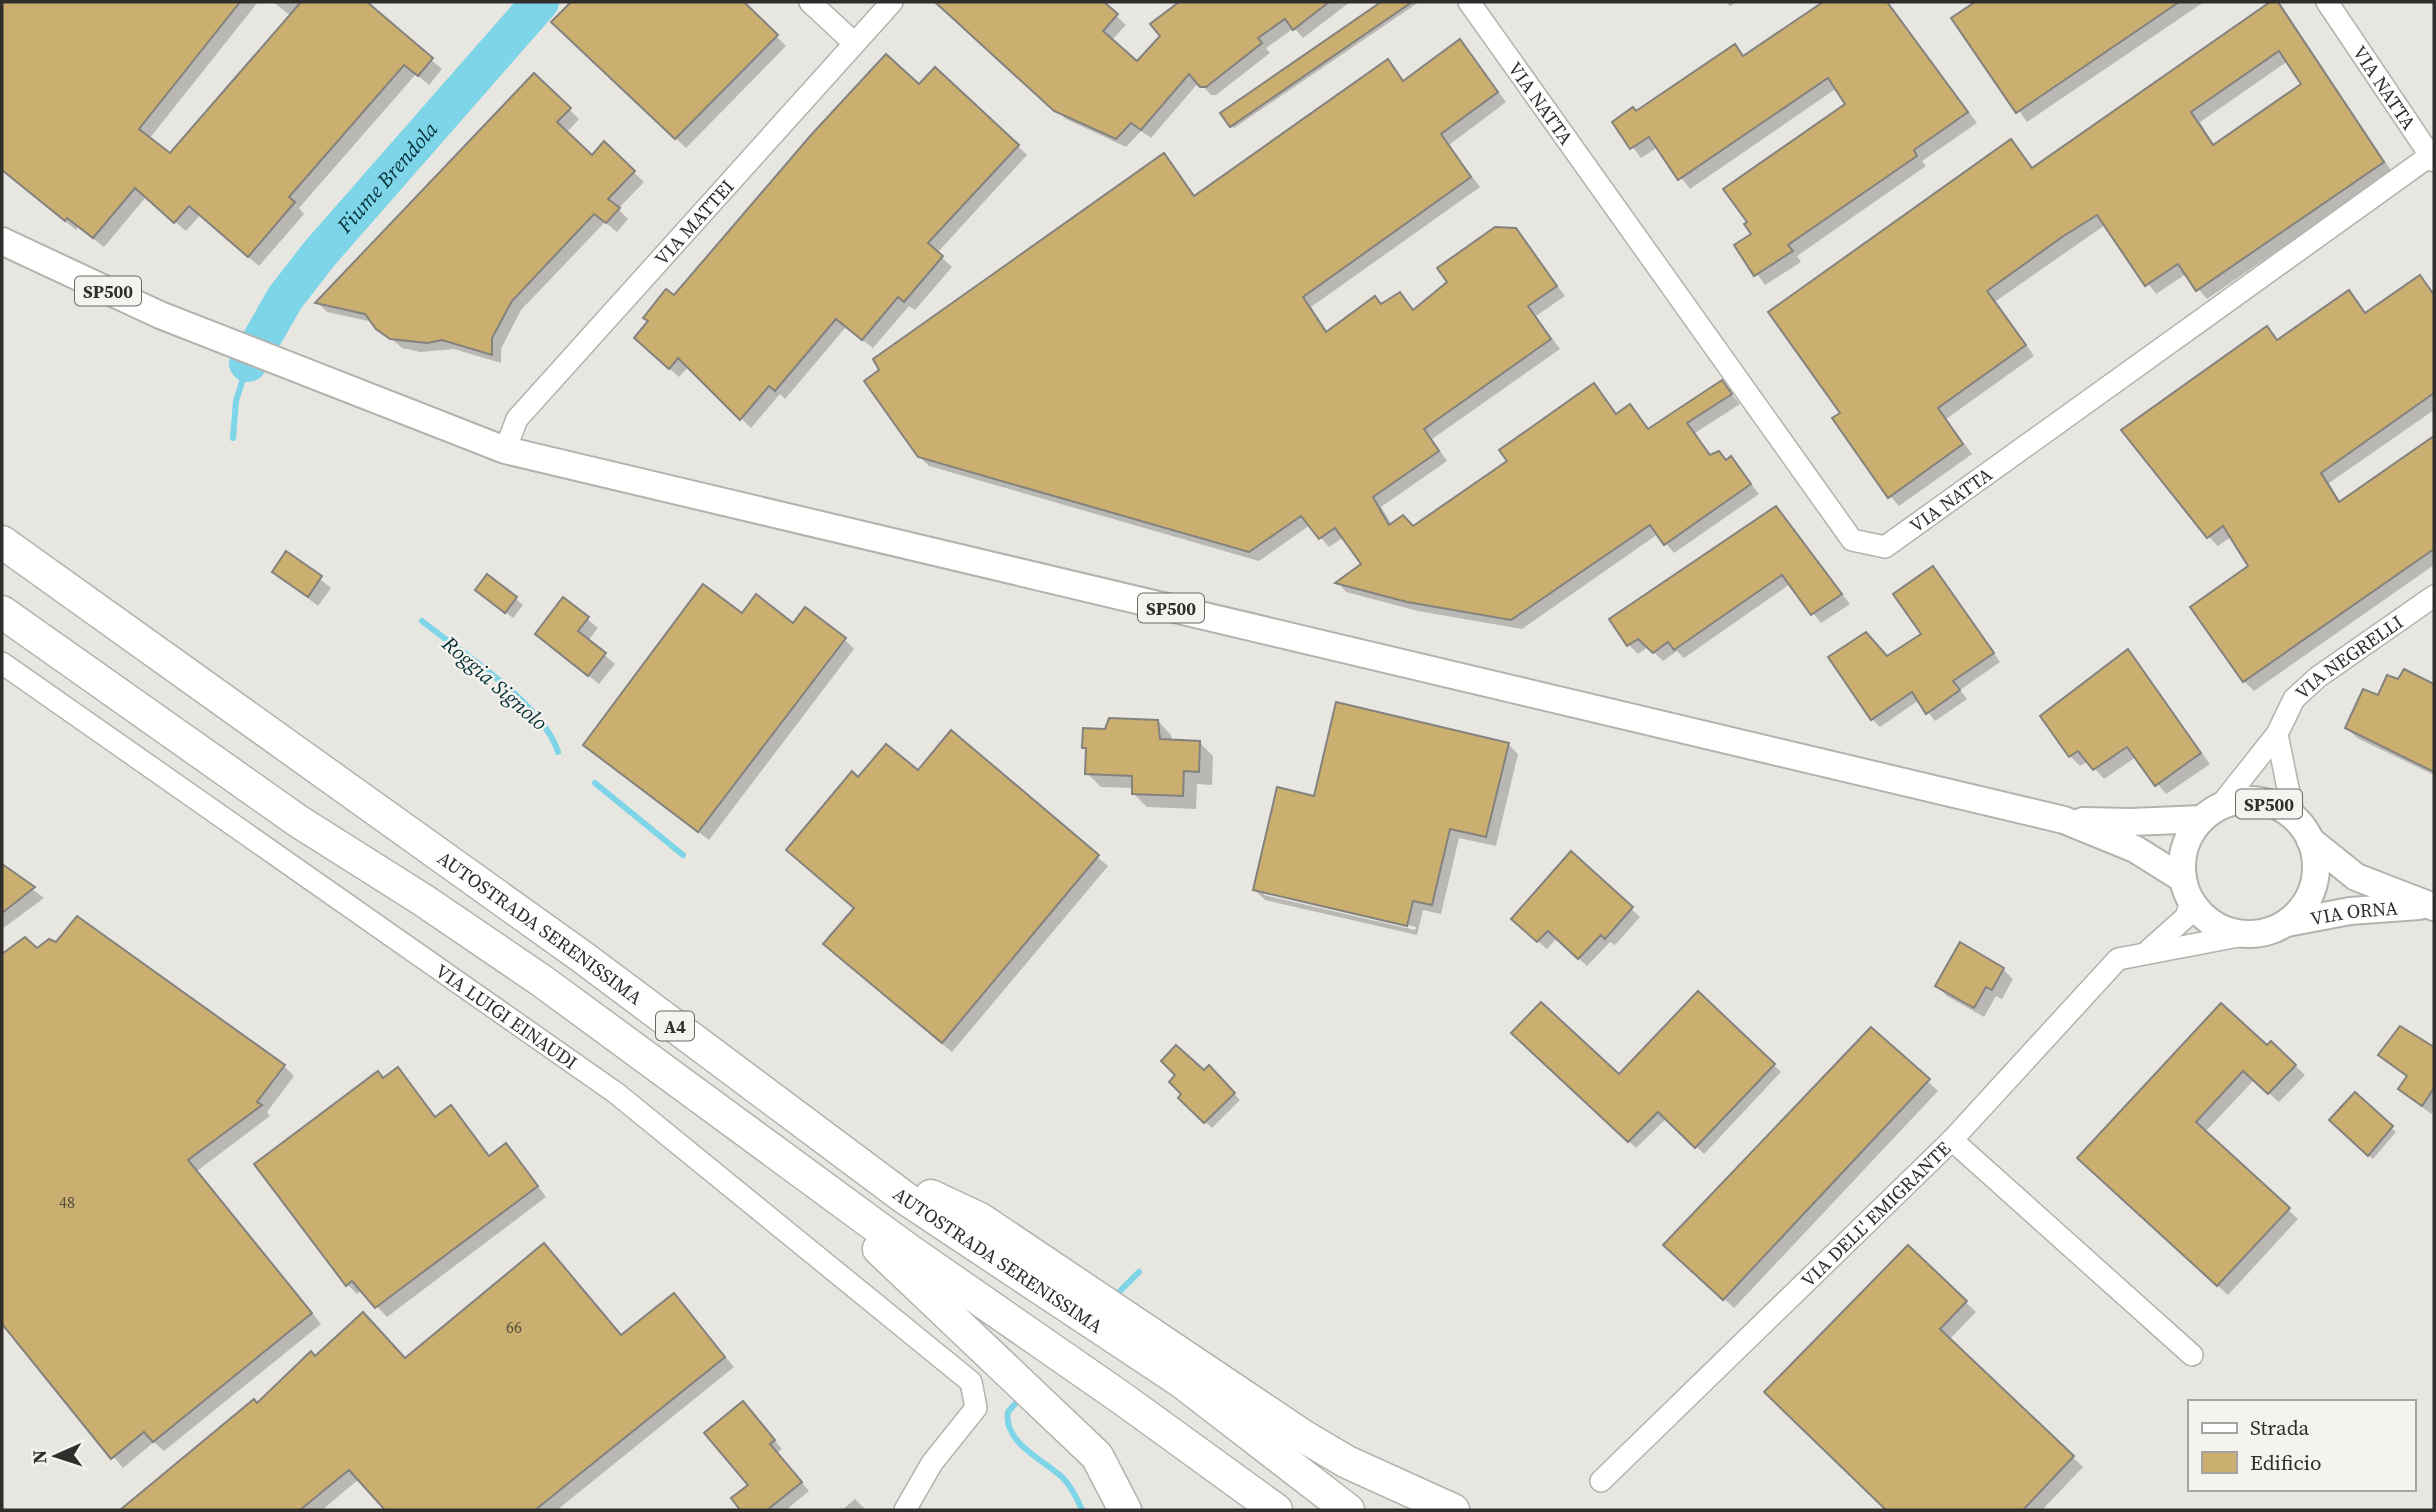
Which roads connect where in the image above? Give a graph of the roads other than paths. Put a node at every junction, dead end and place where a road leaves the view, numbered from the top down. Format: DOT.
graph roads {
  1 [pos="810,2"];
  2 [pos="892,2"];
  3 [pos="1469,2"];
  4 [pos="2327,2"];
  5 [pos="854,43"];
  6 [pos="2433,158"];
  7 [pos="2,241"];
  8 [pos="505,450"];
  9 [pos="2,542"];
  10 [pos="2434,596"];
  11 [pos="2,612"];
  12 [pos="2,663"];
  13 [pos="2277,733"];
  14 [pos="2211,813"];
  15 [pos="2294,818"];
  16 [pos="2064,820"];
  17 [pos="2310,840"];
  18 [pos="2187,891"];
  19 [pos="2429,907"];
  20 [pos="2287,923"];
  21 [pos="2244,935"];
  22 [pos="2147,951"];
  23 [pos="1952,1140"];
  24 [pos="856,1160"];
  25 [pos="810,1178"];
  26 [pos="2192,1355"];
  27 [pos="1601,1481"];
  28 [pos="905,1510"];
  29 [pos="1125,1510"];
  30 [pos="1276,1510"];
  31 [pos="1348,1510"];
  32 [pos="1454,1510"];
  1 -- 5 [label="street"];
  2 -- 5 [label="street, VIA MATTEI"];
  3 -- 6 [label="street, VIA NATTA"];
  4 -- 6 [label="street, VIA NATTA"];
  5 -- 8 [label="street, VIA MATTEI"];
  7 -- 8 [label="main road, SP500"];
  8 -- 16 [label="main road, SP500"];
  9 -- 24 [label="highway, AUTOSTRADA SERENISSIMA / A4"];
  10 -- 13 [label="street, VIA NEGRELLI"];
  11 -- 25 [label="highway, A4"];
  12 -- 28 [label="street, VIA LUIGI EINAUDI"];
  13 -- 14 [label="street, VIA NEGRELLI"];
  13 -- 15 [label="street"];
  14 -- 15 [label="main road, SP500"];
  14 -- 16 [label="main road, SP500"];
  14 -- 18 [label="main road"];
  15 -- 17 [label="main road, SP500"];
  16 -- 18 [label="main road, SP500"];
  17 -- 19 [label="main road, VIA ORNA / SP500"];
  17 -- 20 [label="main road, SP500"];
  18 -- 21 [label="main road, SP500"];
  18 -- 22 [label="street, VIA DELL' EMIGRANTE"];
  19 -- 20 [label="main road, VIA ORNA / SP500"];
  20 -- 21 [label="main road, SP500"];
  21 -- 22 [label="street, VIA DELL' EMIGRANTE"];
  22 -- 23 [label="street, VIA DELL' EMIGRANTE"];
  23 -- 26 [label="street"];
  23 -- 27 [label="street, VIA DELL' EMIGRANTE"];
  24 -- 31 [label="highway, AUTOSTRADA SERENISSIMA / A4"];
  24 -- 32 [label="highway"];
  25 -- 29 [label="highway"];
  25 -- 30 [label="highway, A4"];
}
